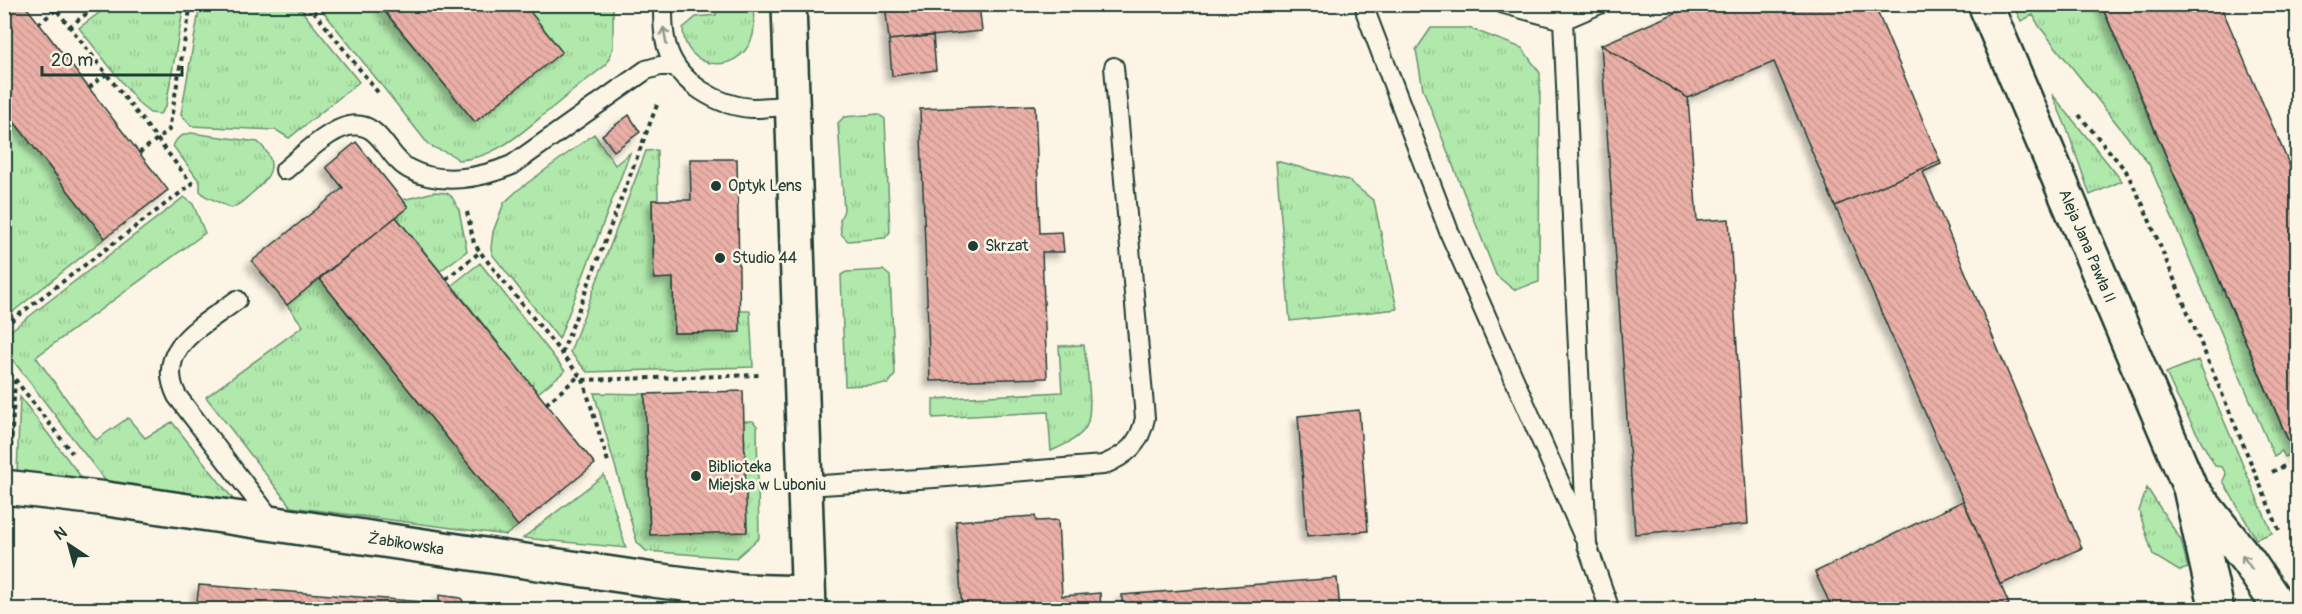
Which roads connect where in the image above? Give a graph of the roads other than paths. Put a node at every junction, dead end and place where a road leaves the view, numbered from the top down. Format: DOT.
graph roads {
  1 [pos="663,4"];
  2 [pos="789,4"];
  3 [pos="1365,4"];
  4 [pos="1504,4"];
  5 [pos="1553,4"];
  6 [pos="1600,4"];
  7 [pos="1984,4"];
  8 [pos="1563,20"];
  9 [pos="675,66"];
  10 [pos="1114,67"];
  11 [pos="793,106"];
  12 [pos="285,170"];
  13 [pos="237,300"];
  14 [pos="806,486"];
  15 [pos="4,487"];
  16 [pos="2190,488"];
  17 [pos="275,524"];
  18 [pos="1587,545"];
  19 [pos="808,601"];
  20 [pos="1610,609"];
  21 [pos="2217,609"];
  22 [pos="2281,609"];
  9 -- 1 [label="lane, one-way"];
  2 -- 11 [label="street, Żabikowska"];
  3 -- 18 [label="lane"];
  4 -- 8 [label="lane"];
  5 -- 8 [label="lane"];
  6 -- 8 [label="lane"];
  7 -- 16 [label="street, Aleja Jana Pawła II"];
  8 -- 18 [label="lane"];
  9 -- 11 [label="lane"];
  9 -- 12 [label="lane"];
  10 -- 14 [label="lane"];
  11 -- 14 [label="street, Żabikowska"];
  13 -- 17 [label="lane"];
  14 -- 19 [label="street, Żabikowska"];
  15 -- 17 [label="street, Żabikowska"];
  16 -- 21 [label="street, Aleja Jana Pawła II"];
  22 -- 16 [label="street, Aleja Jana Pawła II, one-way"];
  17 -- 19 [label="street, Żabikowska"];
  18 -- 20 [label="lane"];
}
